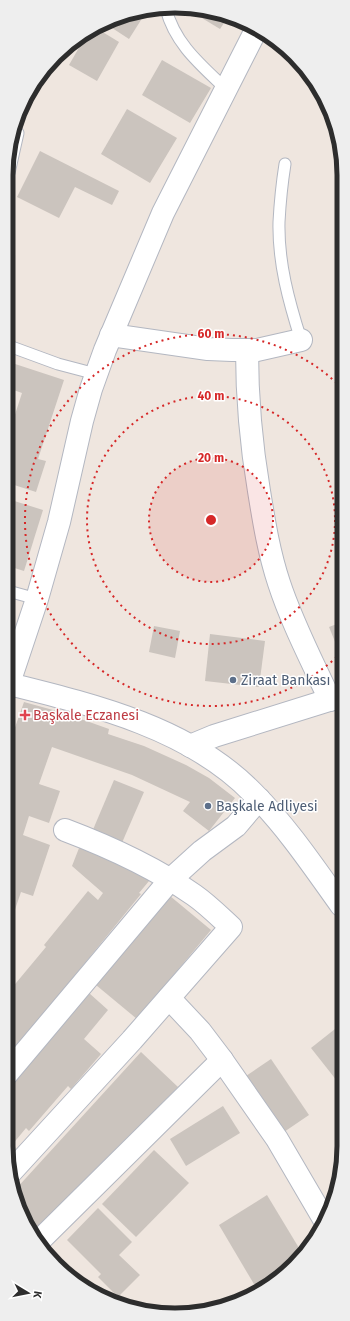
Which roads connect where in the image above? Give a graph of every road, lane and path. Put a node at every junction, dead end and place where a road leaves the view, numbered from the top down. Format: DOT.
graph roads {
  1 [pos="167,13"];
  2 [pos="254,34"];
  3 [pos="226,89"];
  4 [pos="285,164"];
  5 [pos="111,336"];
  6 [pos="301,340"];
  7 [pos="13,347"];
  8 [pos="247,350"];
  9 [pos="96,374"];
  10 [pos="13,592"];
  11 [pos="37,599"];
  12 [pos="13,671"];
  13 [pos="13,687"];
  14 [pos="336,698"];
  15 [pos="190,746"];
  16 [pos="259,799"];
  17 [pos="65,830"];
  18 [pos="170,880"];
  19 [pos="337,900"];
  20 [pos="169,998"];
  21 [pos="222,1060"];
  22 [pos="13,1067"];
  23 [pos="14,1168"];
  24 [pos="321,1215"];
  25 [pos="42,1238"];
  1 -- 3 [label="lane"];
  2 -- 3 [label="street"];
  3 -- 5 [label="street"];
  4 -- 6 [label="lane"];
  5 -- 8 [label="street"];
  5 -- 9 [label="street"];
  6 -- 8 [label="street"];
  7 -- 9 [label="lane"];
  8 -- 14 [label="street"];
  9 -- 11 [label="street"];
  10 -- 11 [label="lane"];
  11 -- 12 [label="street"];
  13 -- 15 [label="street"];
  14 -- 15 [label="street"];
  15 -- 16 [label="street"];
  16 -- 18 [label="street"];
  16 -- 19 [label="street"];
  17 -- 18 [label="street"];
  18 -- 20 [label="street"];
  18 -- 22 [label="street"];
  20 -- 21 [label="street"];
  20 -- 23 [label="street"];
  21 -- 24 [label="street"];
  21 -- 25 [label="street"];
}
